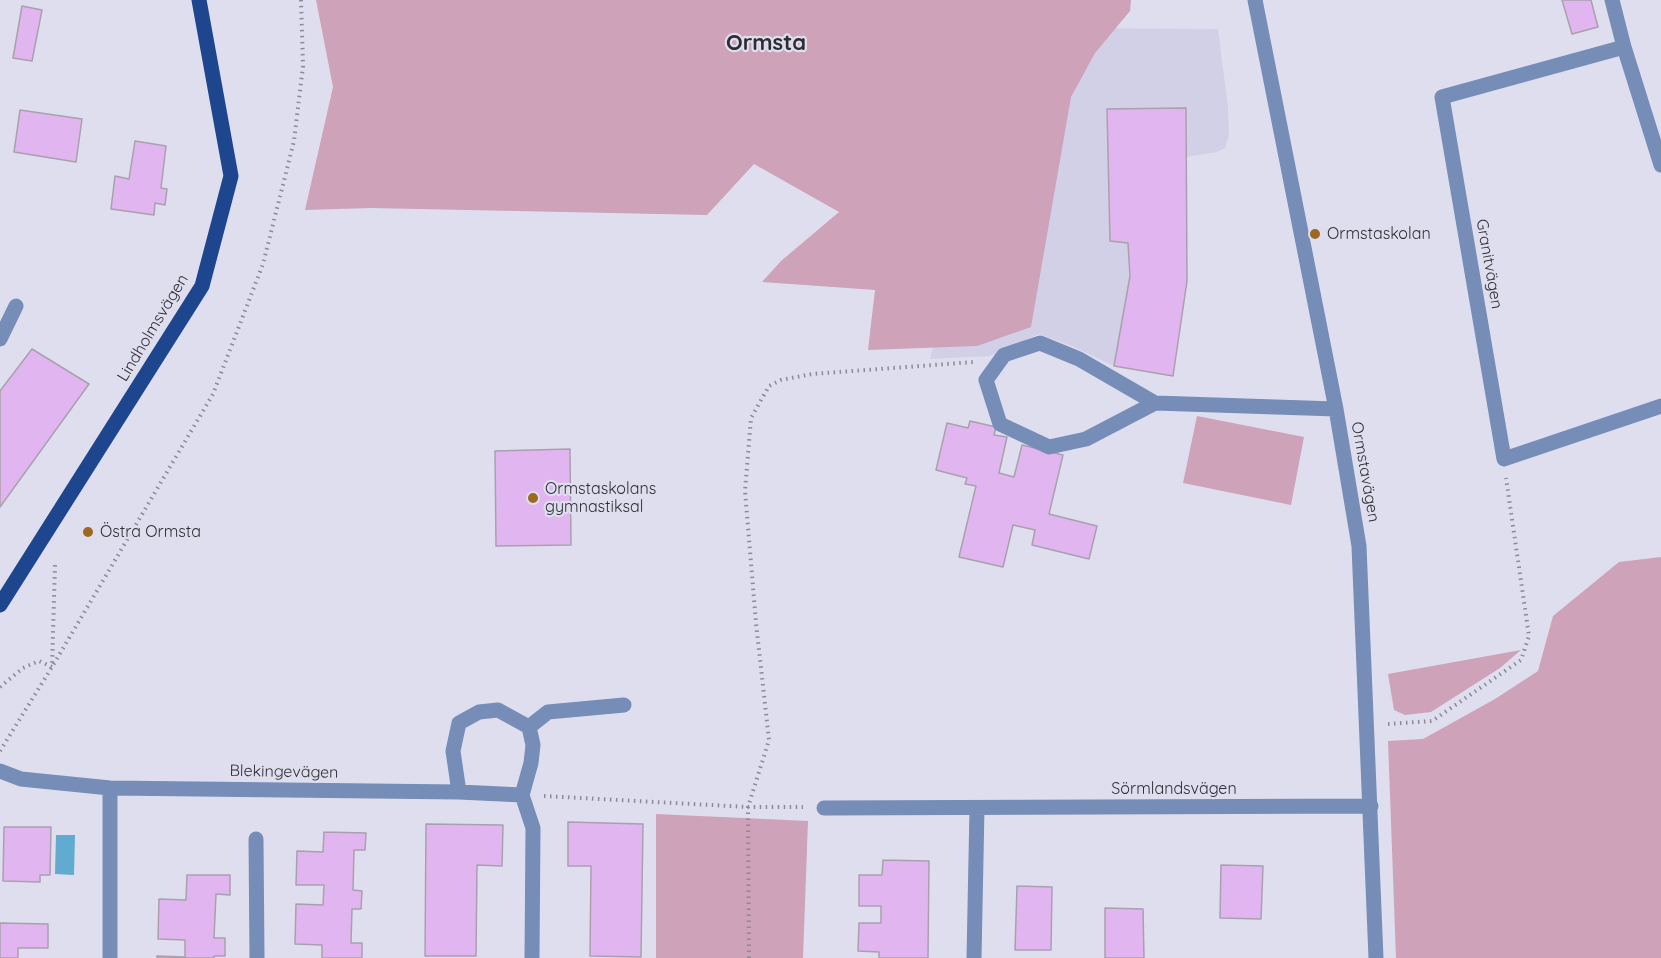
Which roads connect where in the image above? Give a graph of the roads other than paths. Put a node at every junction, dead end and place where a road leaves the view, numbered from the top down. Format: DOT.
graph roads {
  1 [pos="199,0"];
  2 [pos="1255,0"];
  3 [pos="1612,0"];
  4 [pos="1624,47"];
  5 [pos="1661,165"];
  6 [pos="16,306"];
  7 [pos="0,339"];
  8 [pos="1155,403"];
  9 [pos="1661,406"];
  10 [pos="1336,409"];
  11 [pos="0,605"];
  12 [pos="624,705"];
  13 [pos="529,728"];
  14 [pos="0,771"];
  15 [pos="110,788"];
  16 [pos="459,792"];
  17 [pos="522,795"];
  18 [pos="1371,806"];
  19 [pos="824,808"];
  20 [pos="977,808"];
  21 [pos="256,839"];
  22 [pos="110,958"];
  23 [pos="257,958"];
  24 [pos="532,958"];
  25 [pos="974,958"];
  26 [pos="1376,958"];
  1 -- 11 [label="main road, Lindholmsvägen"];
  2 -- 10 [label="street, Ormstavägen"];
  3 -- 4 [label="street"];
  4 -- 5 [label="street"];
  4 -- 9 [label="street, Granitvägen"];
  6 -- 7 [label="street"];
  8 -- 8 [label="street"];
  8 -- 10 [label="street"];
  10 -- 18 [label="street, Ormstavägen"];
  12 -- 13 [label="street"];
  13 -- 16 [label="street"];
  13 -- 17 [label="street"];
  14 -- 15 [label="street, Blekingevägen"];
  15 -- 16 [label="street, Blekingevägen"];
  15 -- 22 [label="street"];
  16 -- 17 [label="street, Blekingevägen"];
  17 -- 24 [label="street"];
  18 -- 20 [label="street, Sörmlandsvägen"];
  18 -- 26 [label="street, Ormstavägen"];
  19 -- 20 [label="street, Sörmlandsvägen"];
  20 -- 25 [label="street"];
  21 -- 23 [label="street"];
}
